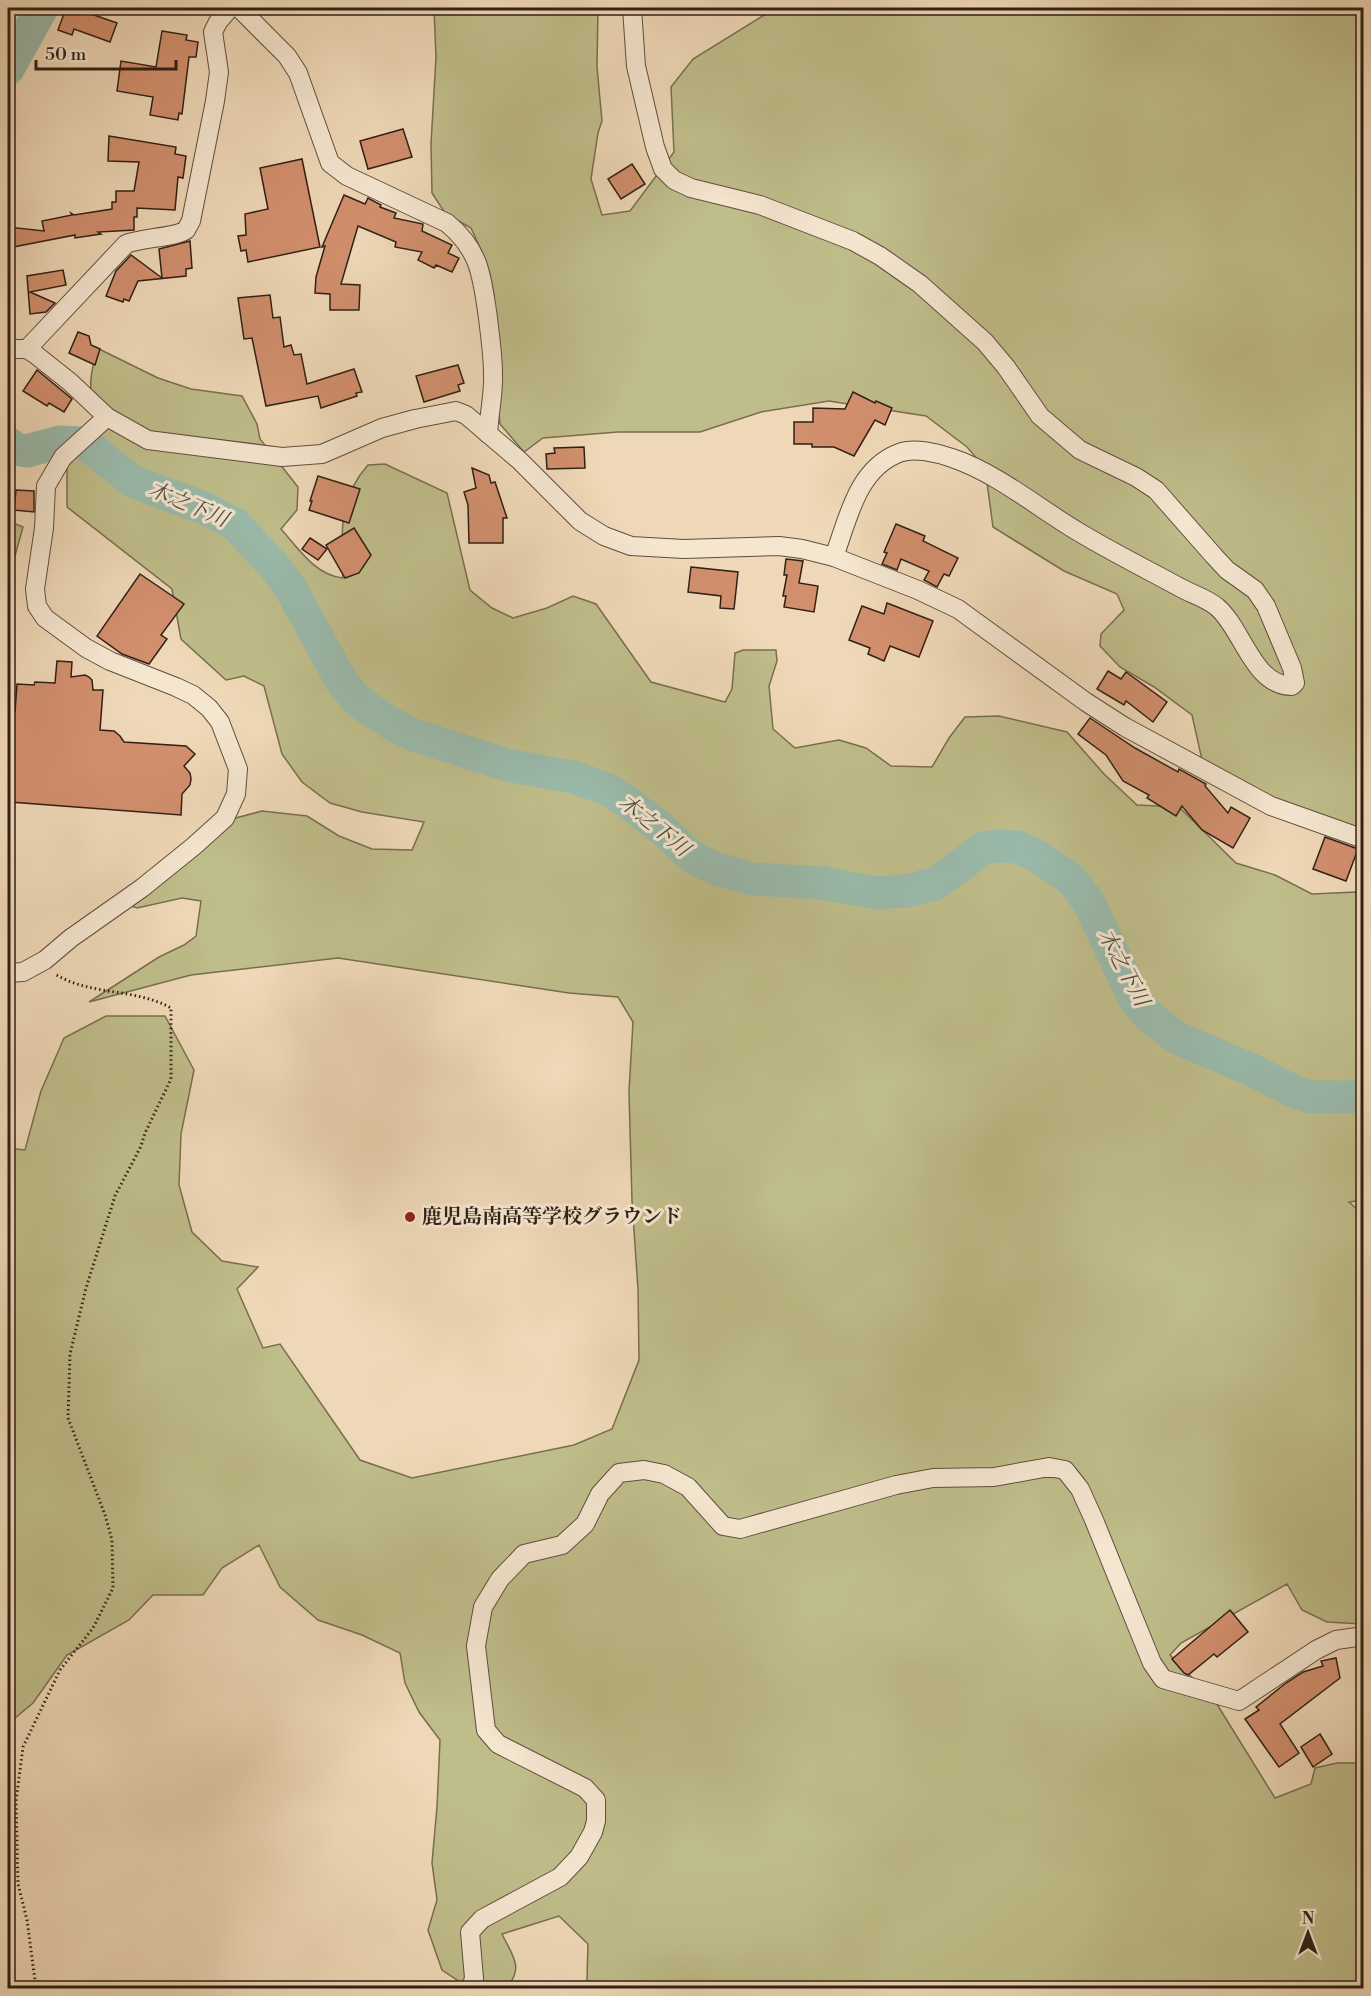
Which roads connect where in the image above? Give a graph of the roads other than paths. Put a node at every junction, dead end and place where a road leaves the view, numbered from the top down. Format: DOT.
graph roads {
  1 [pos="230,8"];
  2 [pos="239,8"];
  3 [pos="632,8"];
  4 [pos="8,349"];
  5 [pos="27,349"];
  6 [pos="103,420"];
  7 [pos="488,434"];
  8 [pos="834,557"];
  9 [pos="1364,839"];
  10 [pos="8,973"];
  11 [pos="1364,1635"];
  12 [pos="471,1989"];
  1 -- 5 [label="street"];
  2 -- 7 [label="street"];
  3 -- 8 [label="street"];
  4 -- 5 [label="street"];
  5 -- 6 [label="street"];
  6 -- 7 [label="street"];
  6 -- 10 [label="street"];
  7 -- 8 [label="street"];
  8 -- 9 [label="street"];
  11 -- 12 [label="street"];
}
